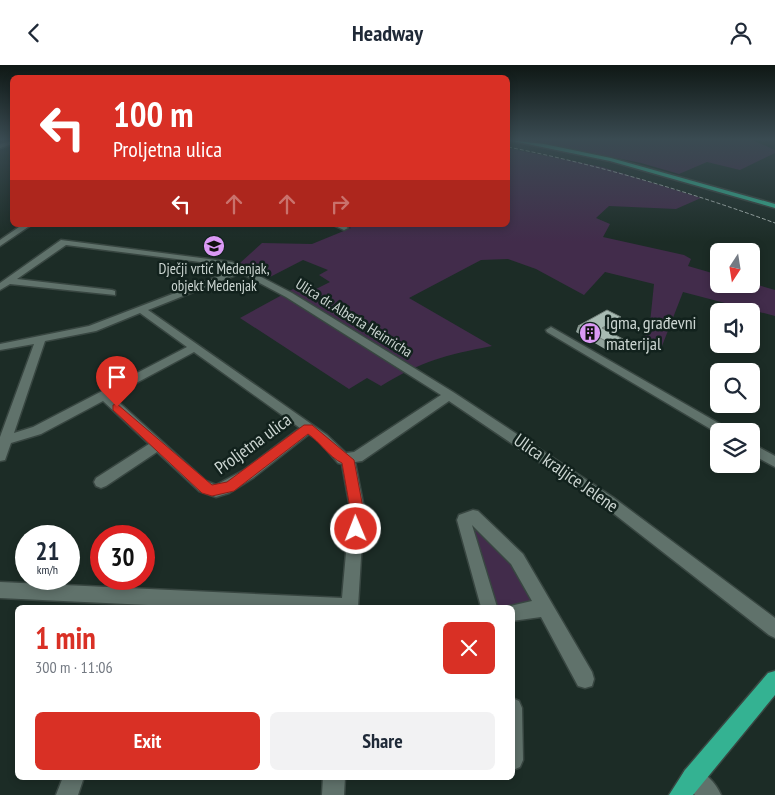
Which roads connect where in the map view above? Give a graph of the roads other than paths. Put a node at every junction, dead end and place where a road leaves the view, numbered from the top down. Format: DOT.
graph roads {
  1 [pos="665,174"];
  2 [pos="775,205"];
  3 [pos="24,227"];
  4 [pos="0,244"];
  5 [pos="242,270"];
  6 [pos="8,281"];
  7 [pos="0,287"];
  8 [pos="112,293"];
  9 [pos="142,310"];
  10 [pos="551,330"];
  11 [pos="40,341"];
  12 [pos="0,347"];
  13 [pos="194,347"];
  14 [pos="104,395"];
  15 [pos="449,395"];
  16 [pos="710,423"];
  17 [pos="308,428"];
  18 [pos="6,440"];
  19 [pos="157,445"];
  20 [pos="760,453"];
  21 [pos="0,456"];
  22 [pos="348,460"];
  23 [pos="775,462"];
  24 [pos="101,482"];
  25 [pos="2,593"];
  26 [pos="145,603"];
  27 [pos="248,605"];
  28 [pos="350,605"];
  29 [pos="488,605"];
  30 [pos="545,608"];
  31 [pos="515,613"];
  32 [pos="775,629"];
  33 [pos="585,679"];
  34 [pos="775,680"];
  35 [pos="692,777"];
  36 [pos="73,780"];
  37 [pos="334,780"];
  38 [pos="67,795"];
  39 [pos="333,795"];
  40 [pos="680,795"];
  41 [pos="710,795"];
  1 -- 2 [label="main road"];
  3 -- 4 [label="street"];
  5 -- 6 [label="street, Ulica dr. Alberta Heinricha"];
  5 -- 9 [label="street"];
  5 -- 15 [label="street, Ulica dr. Alberta Heinricha"];
  6 -- 7 [label="street"];
  6 -- 8 [label="street"];
  9 -- 11 [label="street"];
  9 -- 13 [label="street, Proljetna ulica"];
  10 -- 16 [label="street"];
  11 -- 12 [label="street"];
  11 -- 18 [label="street"];
  13 -- 14 [label="street"];
  13 -- 17 [label="street, Proljetna ulica"];
  14 -- 18 [label="street"];
  14 -- 19 [label="street, Proljetna ulica"];
  15 -- 22 [label="street"];
  15 -- 32 [label="street, Ulica kraljice Jelene"];
  17 -- 19 [label="street, Proljetna ulica"];
  17 -- 22 [label="street"];
  18 -- 21 [label="street"];
  19 -- 24 [label="street"];
  20 -- 23 [label="street"];
  22 -- 28 [label="street"];
  25 -- 26 [label="street"];
  26 -- 27 [label="street"];
  29 -- 30 [label="street"];
  30 -- 31 [label="street"];
  30 -- 33 [label="street"];
  34 -- 35 [label="main road"];
  35 -- 40 [label="main road"];
  35 -- 41 [label="street"];
  36 -- 38 [label="street"];
  37 -- 39 [label="street"];
}
